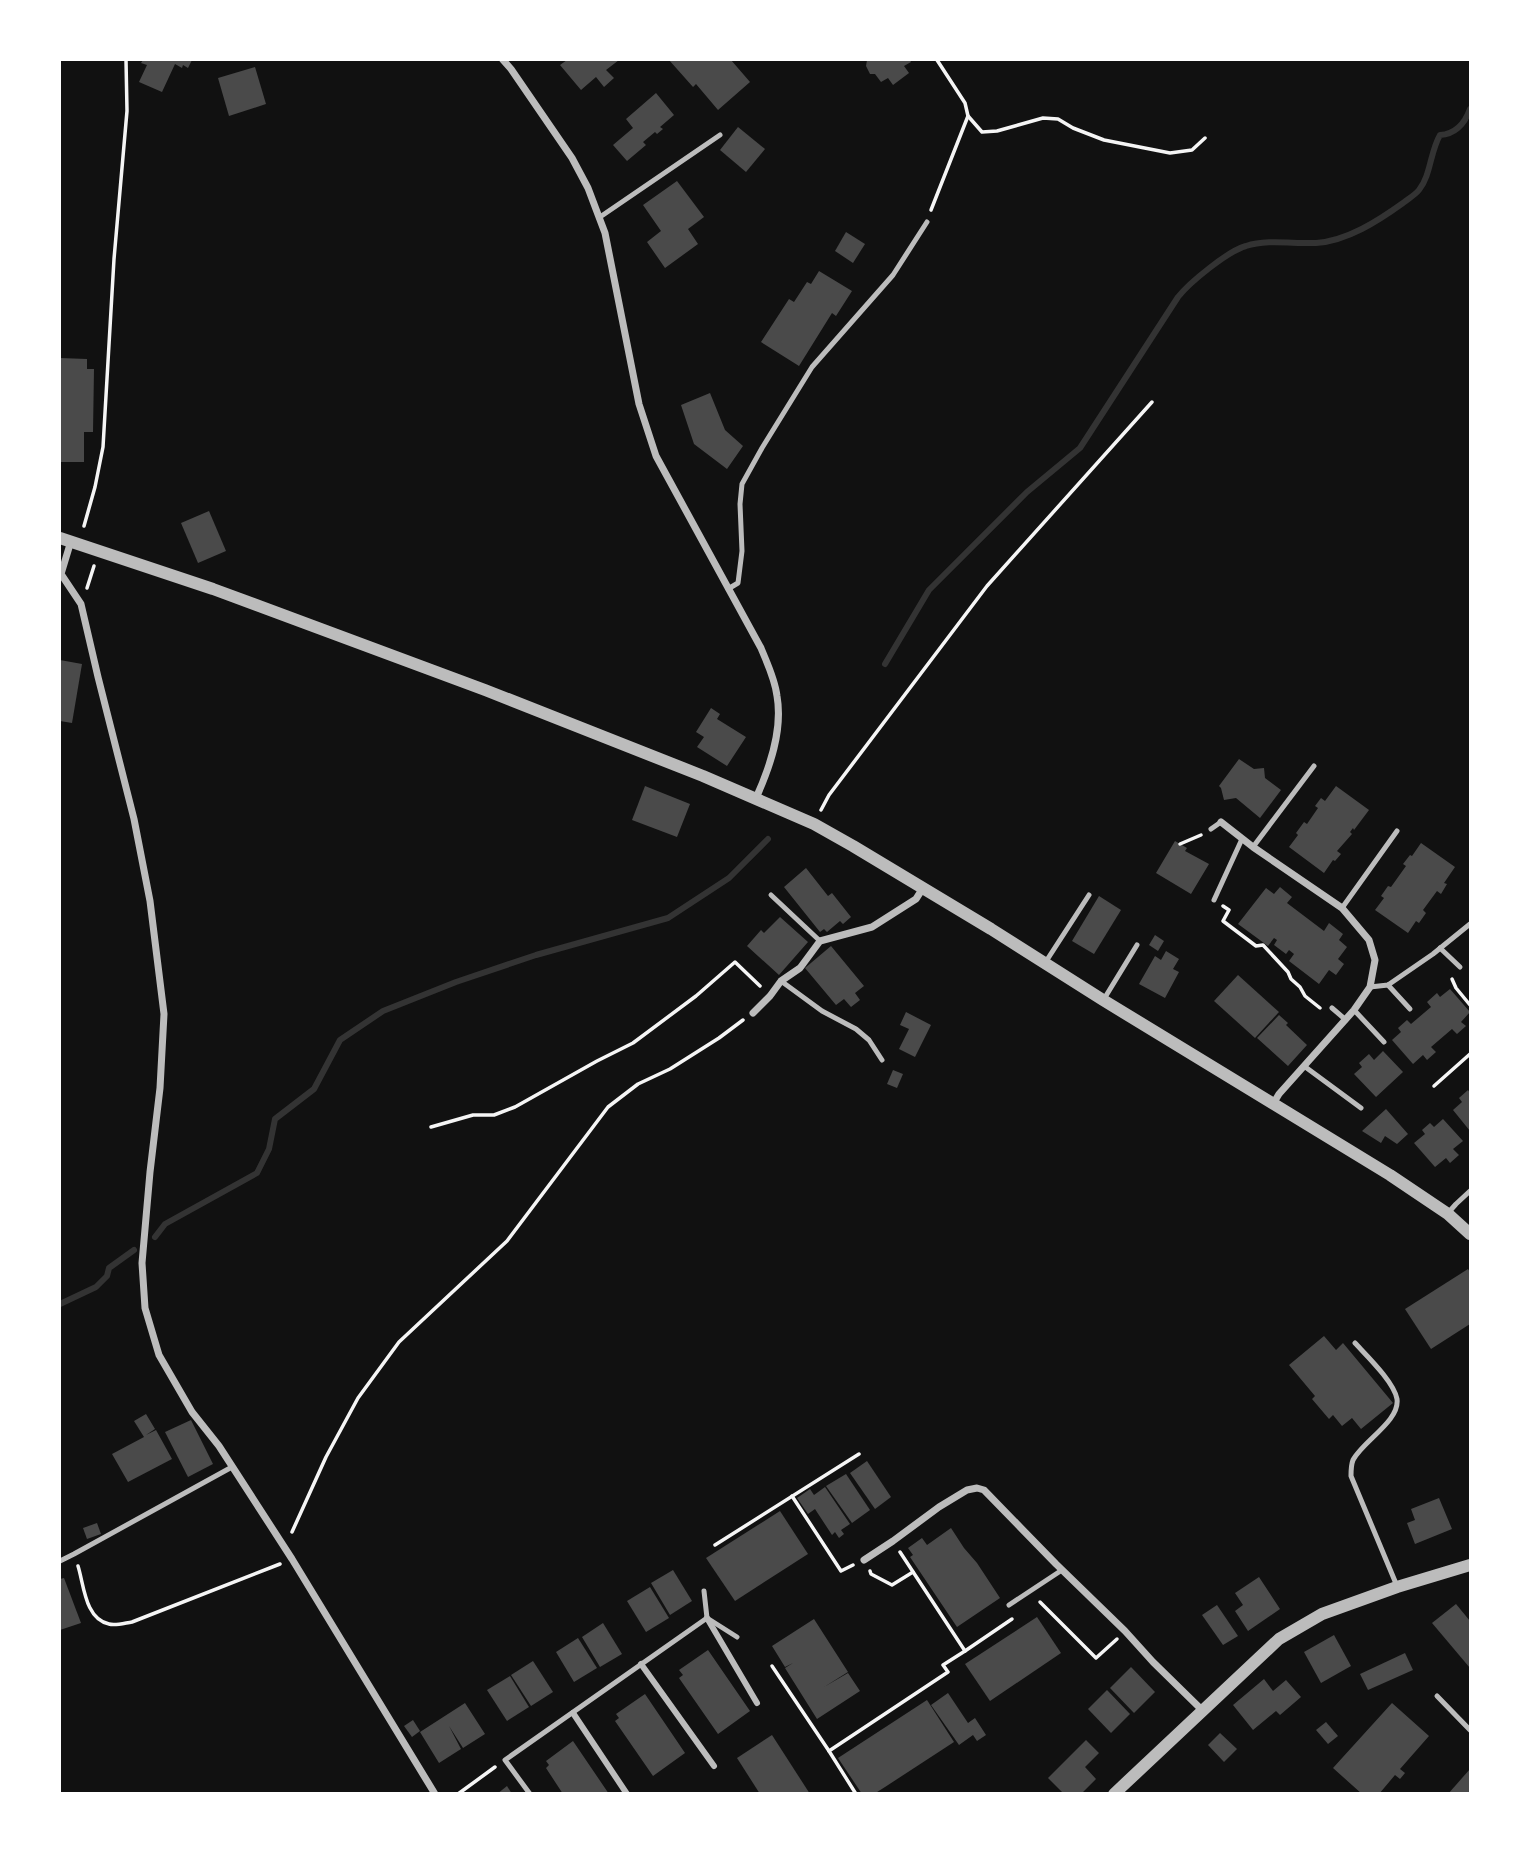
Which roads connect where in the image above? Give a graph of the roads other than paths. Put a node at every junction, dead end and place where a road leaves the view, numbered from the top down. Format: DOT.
graph roads {
  1 [pos="503,60"];
  2 [pos="720,135"];
  3 [pos="600,217"];
  4 [pos="927,222"];
  5 [pos="65,540"];
  6 [pos="60,576"];
  7 [pos="728,589"];
  8 [pos="1314,766"];
  9 [pos="756,798"];
  10 [pos="1221,822"];
  11 [pos="1212,829"];
  12 [pos="1397,831"];
  13 [pos="1242,839"];
  14 [pos="1253,848"];
  15 [pos="923,888"];
  16 [pos="771,895"];
  17 [pos="1089,895"];
  18 [pos="1214,900"];
  19 [pos="1342,908"];
  20 [pos="1471,924"];
  21 [pos="820,942"];
  22 [pos="1137,945"];
  23 [pos="1440,948"];
  24 [pos="1044,964"];
  25 [pos="1460,967"];
  26 [pos="781,981"];
  27 [pos="1388,985"];
  28 [pos="1370,987"];
  29 [pos="1103,1000"];
  30 [pos="1332,1008"];
  31 [pos="1410,1009"];
  32 [pos="1354,1010"];
  33 [pos="753,1013"];
  34 [pos="1346,1020"];
  35 [pos="1384,1042"];
  36 [pos="882,1060"];
  37 [pos="1304,1066"];
  38 [pos="1273,1104"];
  39 [pos="1360,1108"];
  40 [pos="1471,1191"];
  41 [pos="1448,1214"];
  42 [pos="1471,1234"];
  43 [pos="1355,1343"];
  44 [pos="232,1467"];
  45 [pos="864,1560"];
  46 [pos="60,1561"];
  47 [pos="1470,1567"];
  48 [pos="1062,1570"];
  49 [pos="1398,1587"];
  50 [pos="704,1591"];
  51 [pos="1009,1605"];
  52 [pos="707,1618"];
  53 [pos="737,1637"];
  54 [pos="641,1664"];
  55 [pos="1437,1696"];
  56 [pos="757,1703"];
  57 [pos="1202,1710"];
  58 [pos="573,1713"];
  59 [pos="1471,1730"];
  60 [pos="713,1766"];
  61 [pos="435,1794"];
  62 [pos="530,1794"];
  63 [pos="627,1794"];
  64 [pos="1114,1794"];
  1 -- 3 [label="street"];
  2 -- 3 [label="lane"];
  3 -- 7 [label="street"];
  4 -- 7 [label="lane"];
  5 -- 6 [label="street"];
  5 -- 9 [label="street"];
  6 -- 44 [label="street"];
  7 -- 9 [label="street"];
  8 -- 14 [label="lane"];
  9 -- 15 [label="street"];
  10 -- 11 [label="lane"];
  10 -- 13 [label="street"];
  12 -- 19 [label="lane"];
  13 -- 14 [label="street"];
  13 -- 18 [label="lane"];
  14 -- 19 [label="street"];
  15 -- 21 [label="street"];
  15 -- 24 [label="street"];
  16 -- 21 [label="lane"];
  17 -- 24 [label="lane"];
  19 -- 28 [label="street"];
  20 -- 23 [label="lane"];
  21 -- 26 [label="street"];
  22 -- 29 [label="lane"];
  23 -- 25 [label="lane"];
  23 -- 27 [label="lane"];
  24 -- 29 [label="street"];
  26 -- 33 [label="street"];
  26 -- 36 [label="lane"];
  27 -- 28 [label="lane"];
  27 -- 31 [label="lane"];
  28 -- 32 [label="street"];
  29 -- 38 [label="street"];
  30 -- 34 [label="lane"];
  32 -- 34 [label="street"];
  32 -- 35 [label="lane"];
  34 -- 37 [label="street"];
  37 -- 38 [label="street"];
  37 -- 39 [label="lane"];
  38 -- 41 [label="street"];
  40 -- 41 [label="lane"];
  41 -- 42 [label="street"];
  43 -- 49 [label="lane"];
  44 -- 46 [label="lane"];
  44 -- 61 [label="street"];
  45 -- 48 [label="street"];
  47 -- 49 [label="street"];
  48 -- 51 [label="lane"];
  48 -- 57 [label="street"];
  49 -- 57 [label="street"];
  50 -- 52 [label="lane"];
  52 -- 53 [label="lane"];
  52 -- 54 [label="lane"];
  52 -- 56 [label="street"];
  54 -- 58 [label="lane"];
  54 -- 60 [label="street"];
  55 -- 59 [label="lane"];
  57 -- 64 [label="street"];
  58 -- 62 [label="lane"];
  58 -- 63 [label="street"];
}
